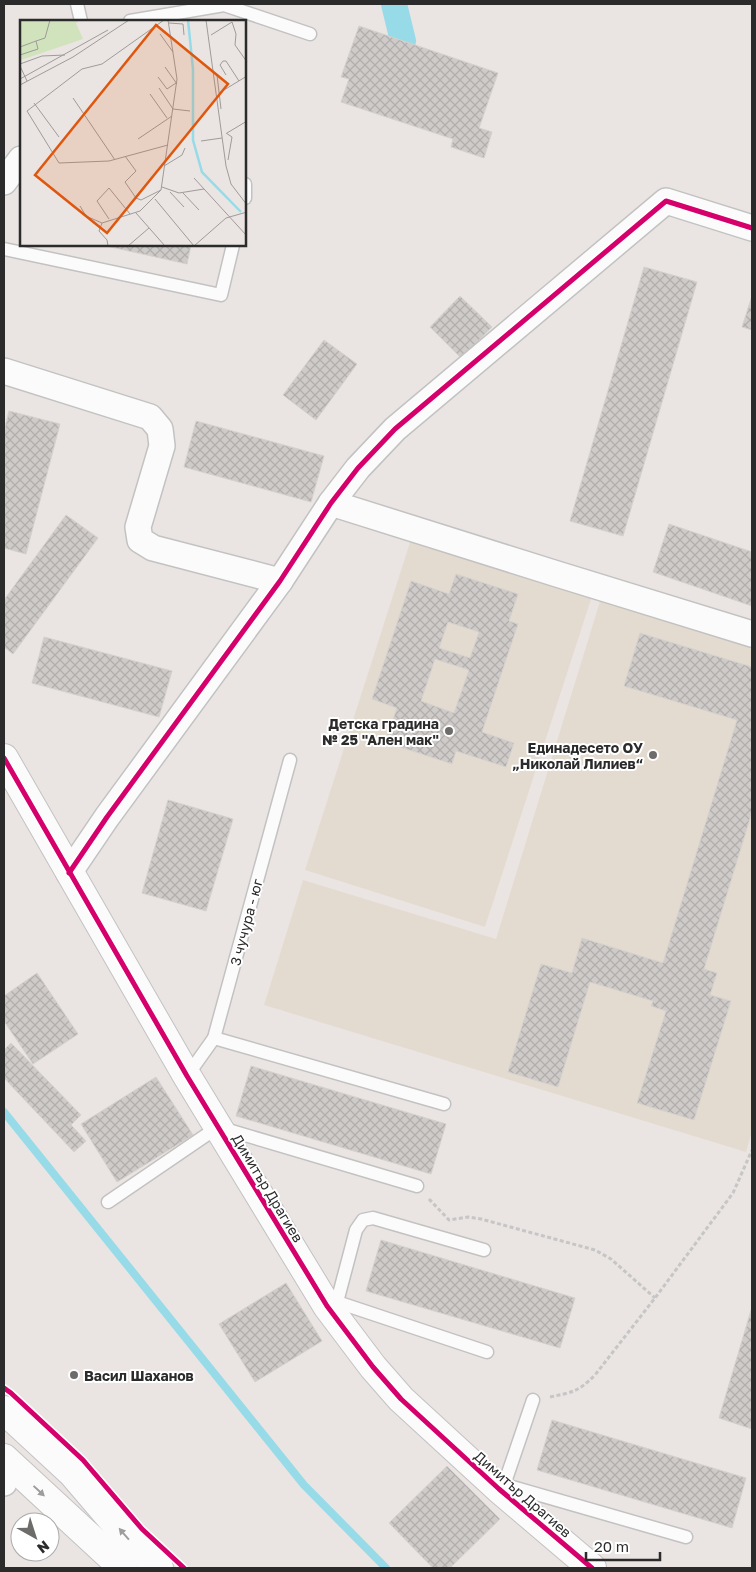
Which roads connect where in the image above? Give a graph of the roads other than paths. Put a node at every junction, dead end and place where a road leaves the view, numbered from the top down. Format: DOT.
graph roads {
  1 [pos="77,4"];
  2 [pos="81,20"];
  3 [pos="136,20"];
  4 [pos="310,34"];
  5 [pos="20,160"];
  6 [pos="4,182"];
  7 [pos="752,228"];
  8 [pos="233,246"];
  9 [pos="4,249"];
  10 [pos="4,371"];
  11 [pos="331,502"];
  12 [pos="280,581"];
  13 [pos="752,634"];
  14 [pos="4,758"];
  15 [pos="290,760"];
  16 [pos="69,873"];
  17 [pos="214,1038"];
  18 [pos="187,1076"];
  19 [pos="444,1104"];
  20 [pos="218,1127"];
  21 [pos="417,1186"];
  22 [pos="108,1202"];
  23 [pos="484,1250"];
  24 [pos="332,1304"];
  25 [pos="487,1352"];
  26 [pos="533,1400"];
  27 [pos="4,1410"];
  28 [pos="6,1469"];
  29 [pos="502,1487"];
  30 [pos="686,1537"];
  31 [pos="123,1568"];
  32 [pos="159,1568"];
  33 [pos="592,1568"];
  1 -- 2 [label="lane"];
  3 -- 4 [label="lane"];
  5 -- 6 [label="street"];
  7 -- 11 [label="street"];
  8 -- 9 [label="lane"];
  10 -- 12 [label="street"];
  11 -- 12 [label="street"];
  11 -- 13 [label="street"];
  12 -- 16 [label="street"];
  14 -- 16 [label="street, Димитър Драгиев"];
  15 -- 17 [label="lane, 3 чучура - юг"];
  16 -- 18 [label="street, Димитър Драгиев"];
  17 -- 18 [label="lane, 3 чучура - юг"];
  17 -- 19 [label="lane"];
  18 -- 20 [label="street, Димитър Драгиев"];
  20 -- 21 [label="lane"];
  20 -- 22 [label="lane"];
  20 -- 24 [label="street, Димитър Драгиев"];
  23 -- 24 [label="lane"];
  24 -- 25 [label="lane"];
  24 -- 29 [label="street, Димитър Драгиев"];
  26 -- 29 [label="lane"];
  32 -- 27 [label="street, one-way"];
  28 -- 31 [label="street, one-way"];
  29 -- 30 [label="lane"];
  29 -- 33 [label="street, Димитър Драгиев"];
}
